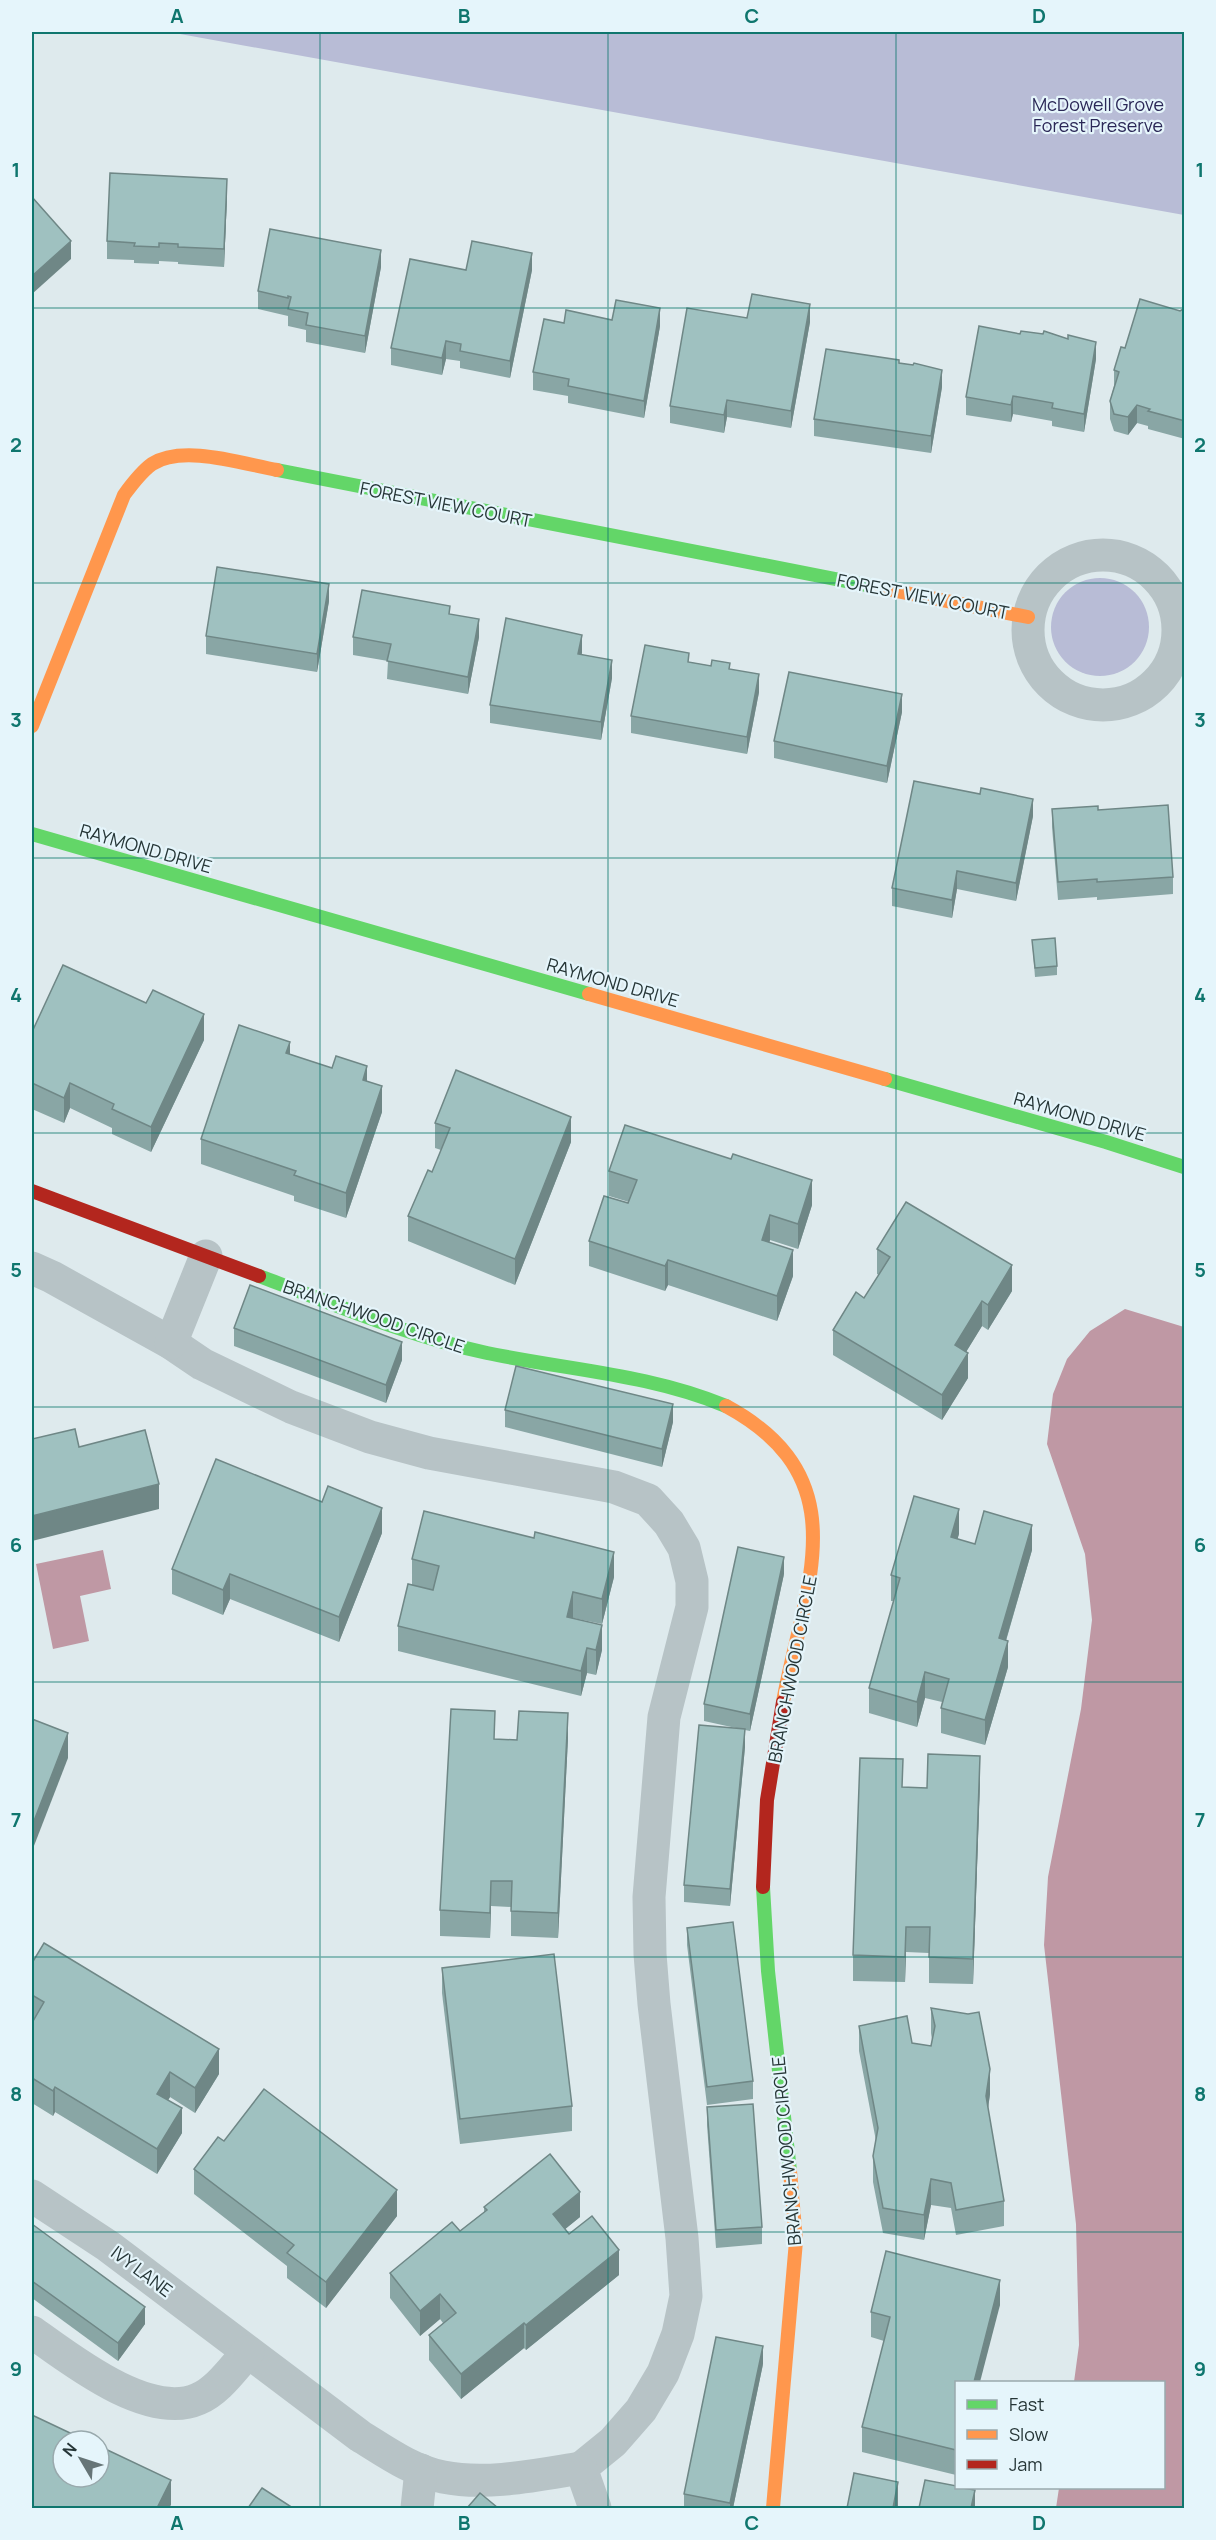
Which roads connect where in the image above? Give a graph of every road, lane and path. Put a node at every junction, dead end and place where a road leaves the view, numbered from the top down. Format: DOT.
graph roads {
  1 [pos="1028,616"];
  2 [pos="32,726"];
  3 [pos="32,834"];
  4 [pos="1185,1167"];
  5 [pos="32,1191"];
  6 [pos="206,1256"];
  7 [pos="32,1268"];
  8 [pos="171,1342"];
  9 [pos="32,2196"];
  10 [pos="32,2332"];
  11 [pos="248,2352"];
  12 [pos="581,2468"];
  13 [pos="421,2470"];
  14 [pos="417,2508"];
  15 [pos="595,2508"];
  16 [pos="772,2508"];
  1 -- 1 [label="street, FOREST VIEW COURT"];
  1 -- 2 [label="street, FOREST VIEW COURT"];
  3 -- 4 [label="street, RAYMOND DRIVE"];
  5 -- 6 [label="street, BRANCHWOOD CIRCLE"];
  6 -- 8 [label="street"];
  6 -- 16 [label="street, BRANCHWOOD CIRCLE"];
  7 -- 8 [label="street"];
  8 -- 12 [label="street"];
  9 -- 11 [label="street, IVY LANE"];
  10 -- 11 [label="street"];
  11 -- 13 [label="street, IVY LANE"];
  12 -- 13 [label="street, IVY LANE"];
  12 -- 15 [label="street"];
  13 -- 14 [label="street"];
}
